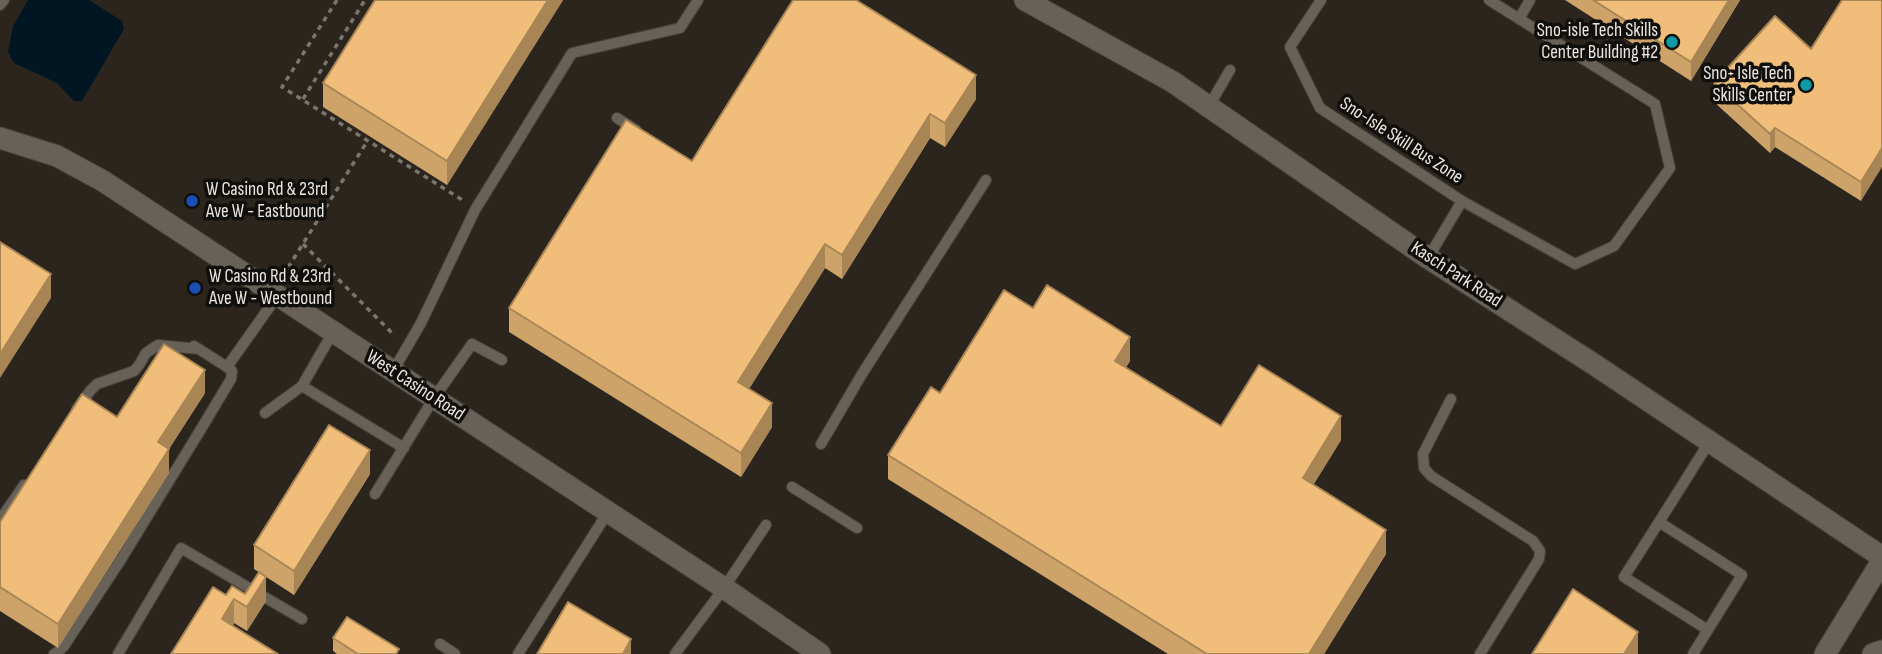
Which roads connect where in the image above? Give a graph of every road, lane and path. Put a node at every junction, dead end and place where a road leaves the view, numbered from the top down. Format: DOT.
graph roads {
  1 [pos="4,0"];
  2 [pos="337,0"];
  3 [pos="365,0"];
  4 [pos="698,0"];
  5 [pos="1025,0"];
  6 [pos="1321,0"];
  7 [pos="1489,0"];
  8 [pos="1530,0"];
  9 [pos="0,5"];
  10 [pos="1519,19"];
  11 [pos="1230,70"];
  12 [pos="303,99"];
  13 [pos="1209,106"];
  14 [pos="617,118"];
  15 [pos="646,136"];
  16 [pos="0,138"];
  17 [pos="369,138"];
  18 [pos="986,180"];
  19 [pos="1462,201"];
  20 [pos="476,208"];
  21 [pos="303,244"];
  22 [pos="1428,258"];
  23 [pos="289,266"];
  24 [pos="278,295"];
  25 [pos="333,332"];
  26 [pos="407,347"];
  27 [pos="502,360"];
  28 [pos="227,367"];
  29 [pos="393,371"];
  30 [pos="302,386"];
  31 [pos="435,398"];
  32 [pos="1451,399"];
  33 [pos="265,413"];
  34 [pos="68,422"];
  35 [pos="1710,442"];
  36 [pos="821,444"];
  37 [pos="404,448"];
  38 [pos="32,474"];
  39 [pos="792,487"];
  40 [pos="375,494"];
  41 [pos="608,512"];
  42 [pos="0,520"];
  43 [pos="1659,522"];
  44 [pos="766,525"];
  45 [pos="857,528"];
  46 [pos="1882,559"];
  47 [pos="724,588"];
  48 [pos="302,619"];
  49 [pos="1708,630"];
  50 [pos="440,645"];
  51 [pos="1882,652"];
  52 [pos="54,654"];
  53 [pos="118,654"];
  54 [pos="455,654"];
  55 [pos="518,654"];
  56 [pos="675,654"];
  57 [pos="820,654"];
  58 [pos="1480,654"];
  59 [pos="1693,654"];
  60 [pos="1825,654"];
  61 [pos="1873,654"];
  1 -- 9 [label="lane"];
  2 -- 12 [label="path"];
  3 -- 12 [label="path"];
  4 -- 20 [label="lane"];
  5 -- 13 [label="street, Kasch Park Road"];
  6 -- 19 [label="lane, Sno-Isle Skill Bus Zone"];
  7 -- 10 [label="lane"];
  8 -- 10 [label="lane"];
  10 -- 19 [label="lane"];
  11 -- 13 [label="lane"];
  12 -- 17 [label="path"];
  13 -- 22 [label="street, Kasch Park Road"];
  14 -- 15 [label="lane"];
  16 -- 24 [label="street, West Casino Road"];
  17 -- 20 [label="path"];
  17 -- 21 [label="path"];
  18 -- 36 [label="lane"];
  19 -- 22 [label="lane"];
  20 -- 26 [label="lane"];
  21 -- 23 [label="path"];
  21 -- 26 [label="path"];
  22 -- 35 [label="street, Kasch Park Road"];
  24 -- 25 [label="street, West Casino Road"];
  24 -- 28 [label="lane"];
  25 -- 29 [label="street, West Casino Road"];
  25 -- 30 [label="lane"];
  26 -- 29 [label="lane"];
  27 -- 31 [label="lane"];
  28 -- 34 [label="lane"];
  28 -- 52 [label="lane"];
  29 -- 31 [label="street, West Casino Road"];
  30 -- 33 [label="lane"];
  30 -- 37 [label="lane"];
  31 -- 37 [label="lane"];
  31 -- 41 [label="street, West Casino Road"];
  32 -- 58 [label="lane"];
  35 -- 43 [label="lane"];
  35 -- 46 [label="street, Kasch Park Road"];
  37 -- 40 [label="lane"];
  38 -- 42 [label="lane"];
  39 -- 45 [label="lane"];
  41 -- 47 [label="street, West Casino Road"];
  41 -- 55 [label="lane"];
  43 -- 49 [label="lane"];
  43 -- 49 [label="lane"];
  44 -- 47 [label="lane"];
  46 -- 60 [label="street"];
  47 -- 56 [label="lane"];
  47 -- 57 [label="street, West Casino Road"];
  48 -- 53 [label="lane"];
  49 -- 59 [label="lane"];
  50 -- 54 [label="lane"];
  51 -- 61 [label="street"];
}
